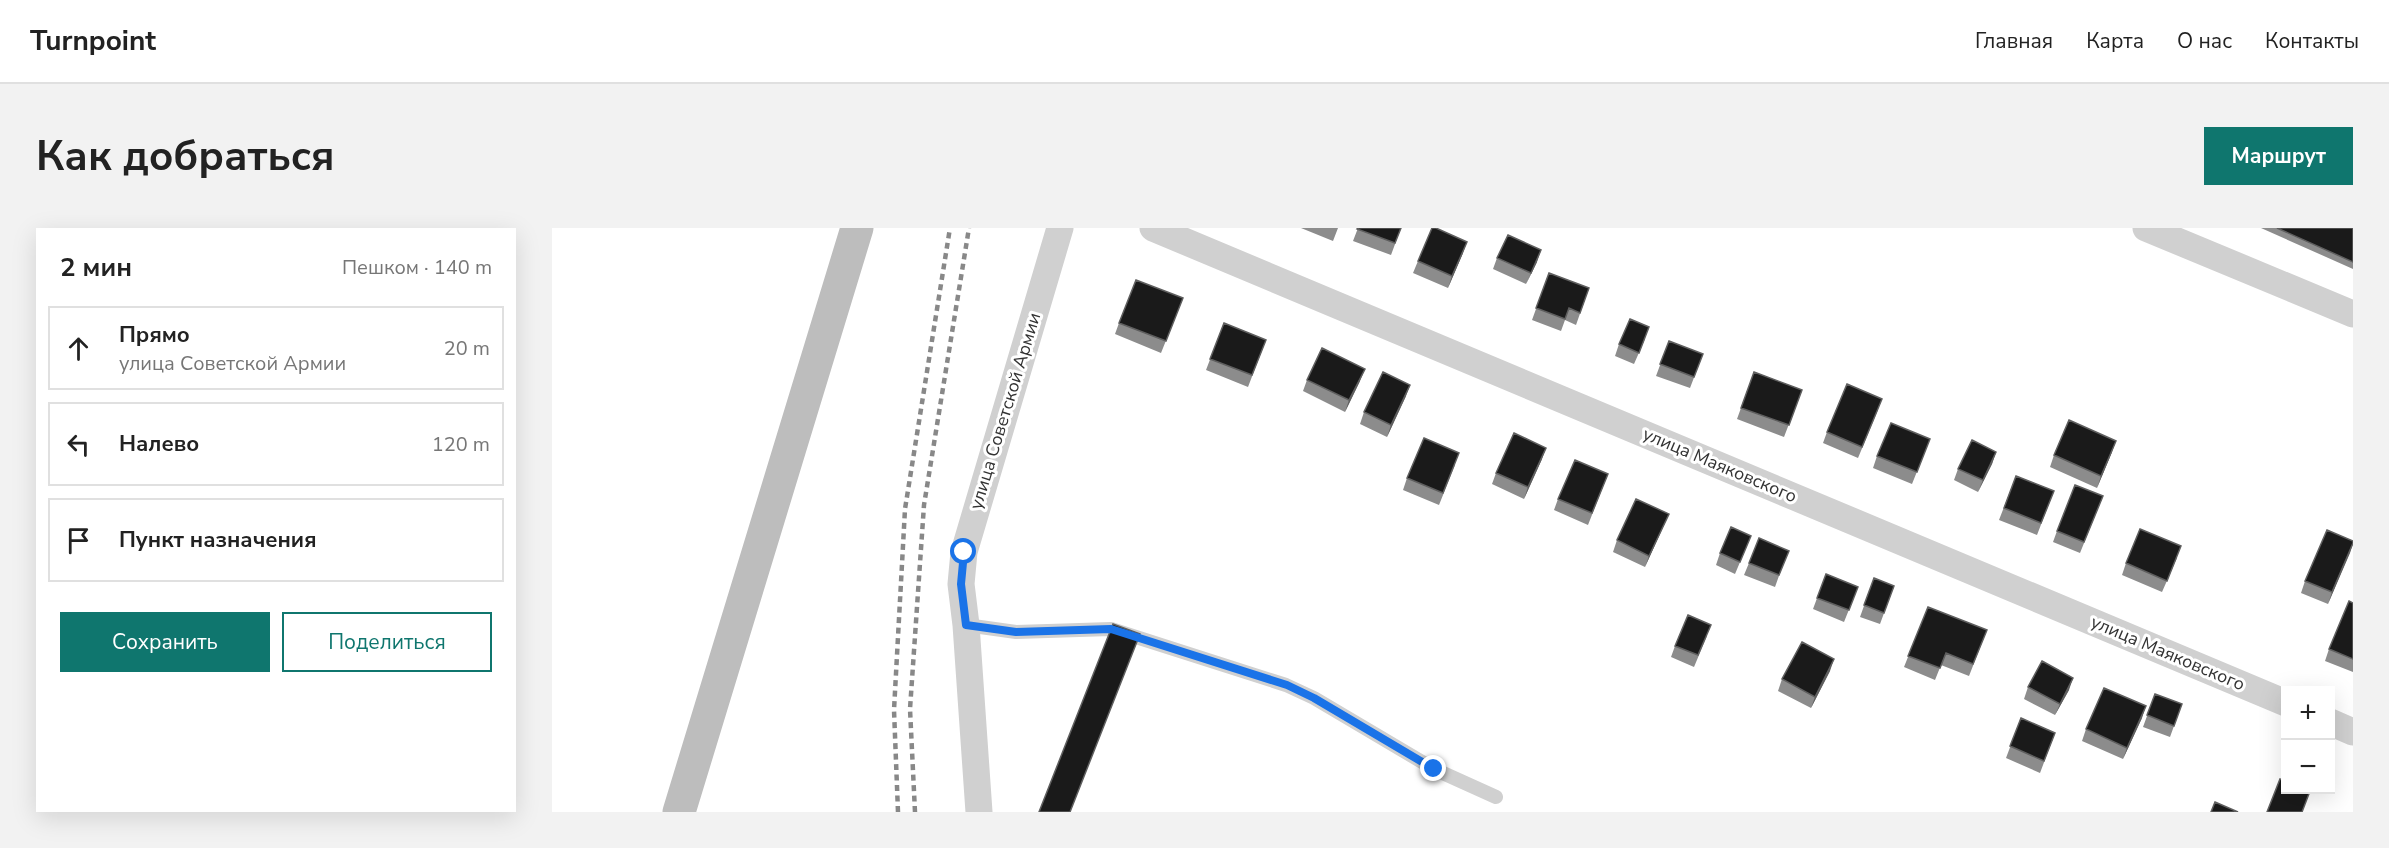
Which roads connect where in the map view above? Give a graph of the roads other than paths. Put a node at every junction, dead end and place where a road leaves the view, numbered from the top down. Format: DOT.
graph roads {
  1 [pos="857,228"];
  2 [pos="1060,228"];
  3 [pos="1153,228"];
  4 [pos="2146,228"];
  5 [pos="2353,314"];
  6 [pos="966,625"];
  7 [pos="2281,701"];
  8 [pos="2335,724"];
  9 [pos="2353,732"];
  10 [pos="1497,797"];
  11 [pos="679,812"];
  12 [pos="979,812"];
  1 -- 11 [label="main road"];
  2 -- 6 [label="street, улица Советской Армии"];
  3 -- 7 [label="street, улица Маяковского"];
  4 -- 5 [label="street"];
  6 -- 10 [label="lane"];
  6 -- 12 [label="street, улица Советской Армии"];
  8 -- 9 [label="street"];
}
